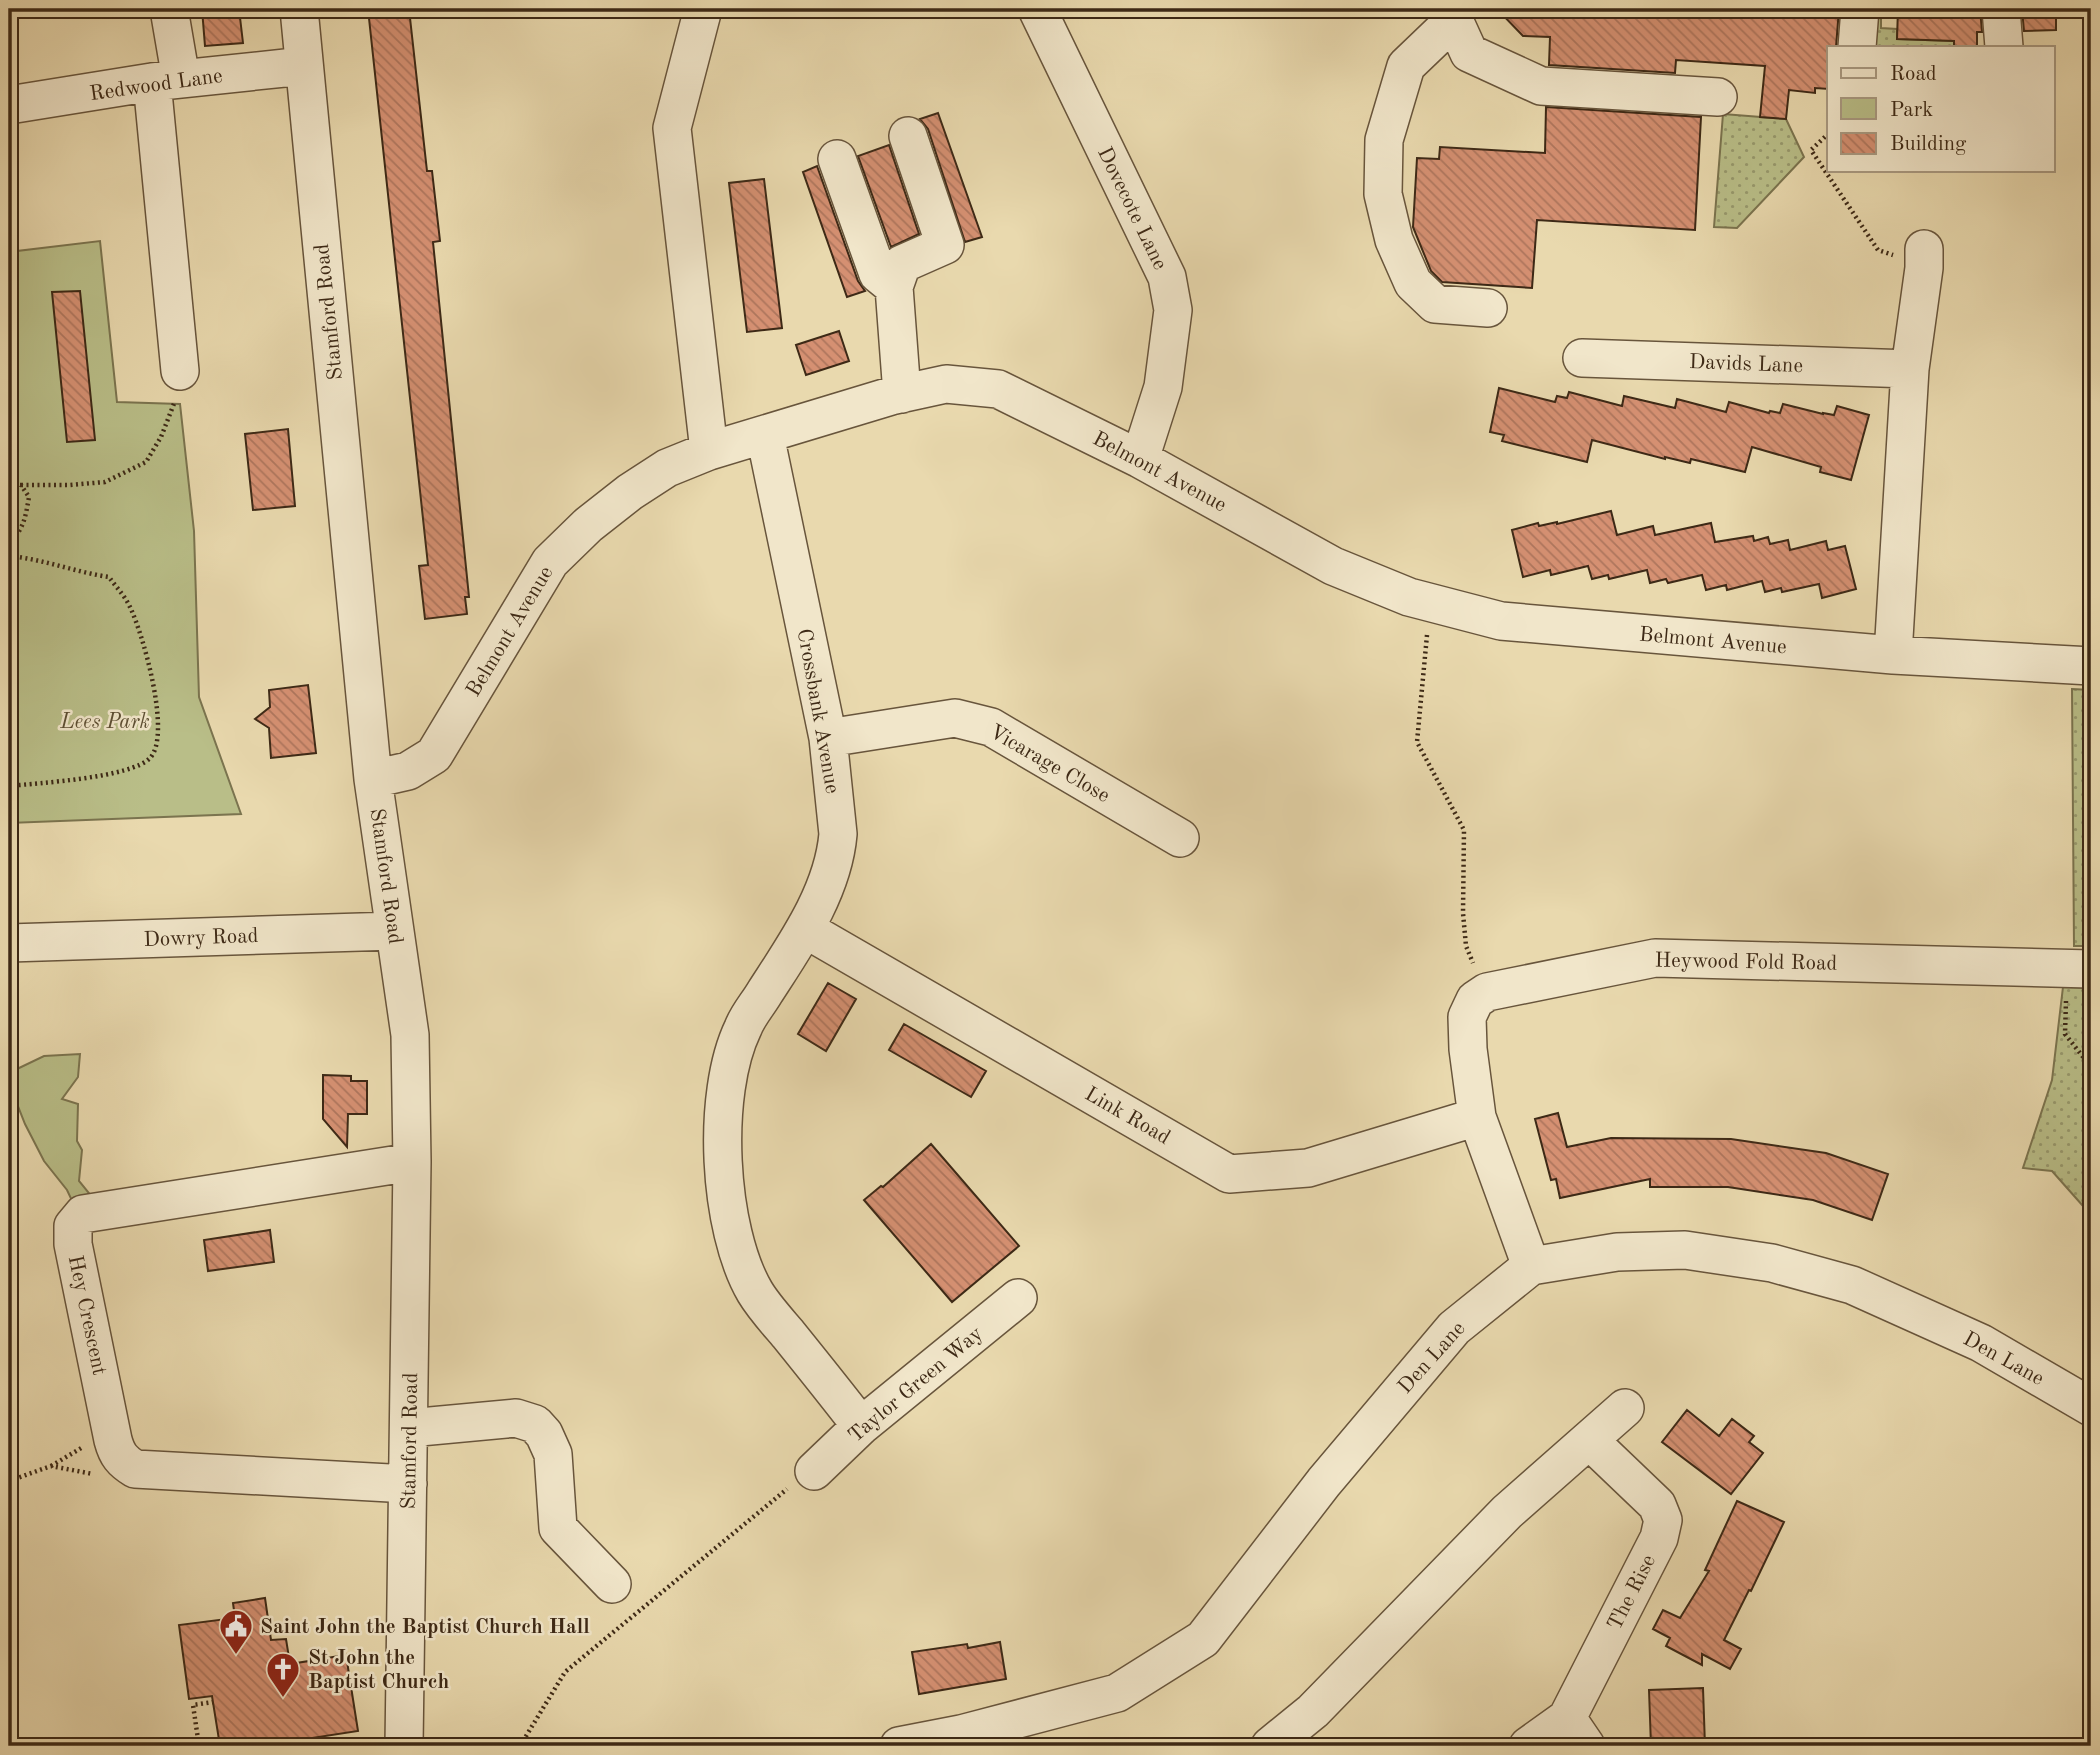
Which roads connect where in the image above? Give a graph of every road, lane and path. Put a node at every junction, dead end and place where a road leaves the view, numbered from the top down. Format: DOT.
graph roads {
  1 [pos="169,9"];
  2 [pos="299,9"];
  3 [pos="703,9"];
  4 [pos="1037,9"];
  5 [pos="1860,9"];
  6 [pos="2001,9"];
  7 [pos="1452,14"];
  8 [pos="1857,46"];
  9 [pos="2004,46"];
  10 [pos="304,66"];
  11 [pos="167,80"];
  12 [pos="1718,97"];
  13 [pos="9,105"];
  14 [pos="1827,135"];
  15 [pos="908,136"];
  16 [pos="837,159"];
  17 [pos="1924,258"];
  18 [pos="894,287"];
  19 [pos="1488,309"];
  20 [pos="1582,358"];
  21 [pos="1910,369"];
  22 [pos="180,371"];
  23 [pos="902,394"];
  24 [pos="765,435"];
  25 [pos="709,451"];
  26 [pos="1140,459"];
  27 [pos="9,485"];
  28 [pos="21,485"];
  29 [pos="9,542"];
  30 [pos="9,556"];
  31 [pos="1430,603"];
  32 [pos="1892,655"];
  33 [pos="2091,666"];
  34 [pos="828,738"];
  35 [pos="373,779"];
  36 [pos="9,786"];
  37 [pos="1180,838"];
  38 [pos="805,929"];
  39 [pos="394,931"];
  40 [pos="9,943"];
  41 [pos="2080,969"];
  42 [pos="1486,992"];
  43 [pos="2091,1067"];
  44 [pos="1477,1117"];
  45 [pos="412,1162"];
  46 [pos="1531,1266"];
  47 [pos="1018,1298"];
  48 [pos="2091,1407"];
  49 [pos="1625,1408"];
  50 [pos="861,1426"];
  51 [pos="409,1428"];
  52 [pos="1589,1440"];
  53 [pos="128,1465"];
  54 [pos="814,1471"];
  55 [pos="9,1480"];
  56 [pos="408,1484"];
  57 [pos="612,1584"];
  58 [pos="213,1702"];
  59 [pos="1577,1732"];
  60 [pos="963,1740"];
  61 [pos="200,1746"];
  62 [pos="404,1746"];
  63 [pos="520,1746"];
  64 [pos="899,1746"];
  65 [pos="1270,1746"];
  66 [pos="1528,1746"];
  1 -- 11 [label="street"];
  2 -- 10 [label="street, Stamford Road"];
  3 -- 25 [label="street"];
  4 -- 26 [label="street, Dovecote Lane"];
  5 -- 8 [label="street"];
  6 -- 9 [label="street"];
  7 -- 12 [label="street"];
  7 -- 19 [label="street"];
  10 -- 11 [label="street, Redwood Lane"];
  10 -- 35 [label="street, Stamford Road"];
  11 -- 13 [label="street, Redwood Lane"];
  11 -- 22 [label="street"];
  14 -- 17 [label="path"];
  15 -- 18 [label="street"];
  16 -- 18 [label="street"];
  17 -- 21 [label="street"];
  18 -- 23 [label="street"];
  20 -- 21 [label="street, Davids Lane"];
  21 -- 32 [label="street"];
  22 -- 28 [label="path"];
  23 -- 24 [label="street, Belmont Avenue"];
  23 -- 26 [label="street, Belmont Avenue"];
  24 -- 25 [label="street, Belmont Avenue"];
  24 -- 34 [label="street, Crossbank Avenue"];
  25 -- 35 [label="street, Belmont Avenue"];
  26 -- 31 [label="street, Belmont Avenue"];
  27 -- 28 [label="path"];
  28 -- 29 [label="path"];
  30 -- 36 [label="path"];
  31 -- 32 [label="street, Belmont Avenue"];
  31 -- 42 [label="path"];
  32 -- 33 [label="street, Belmont Avenue"];
  34 -- 37 [label="street, Vicarage Close"];
  34 -- 38 [label="street, Crossbank Avenue"];
  35 -- 39 [label="street, Stamford Road"];
  38 -- 44 [label="street, Link Road"];
  38 -- 50 [label="street, Crossbank Avenue"];
  39 -- 40 [label="street, Dowry Road"];
  39 -- 45 [label="street, Stamford Road"];
  41 -- 42 [label="street, Heywood Fold Road"];
  41 -- 43 [label="path"];
  42 -- 44 [label="street"];
  44 -- 46 [label="street"];
  45 -- 51 [label="street, Stamford Road"];
  45 -- 53 [label="street, Hey Crescent"];
  46 -- 48 [label="street, Den Lane"];
  46 -- 60 [label="street, Den Lane"];
  47 -- 50 [label="street, Taylor Green Way"];
  49 -- 52 [label="street"];
  50 -- 54 [label="street, Taylor Green Way"];
  51 -- 56 [label="street, Stamford Road"];
  51 -- 57 [label="street"];
  52 -- 59 [label="street, The Rise"];
  52 -- 65 [label="street"];
  53 -- 55 [label="path"];
  53 -- 56 [label="street"];
  54 -- 63 [label="path"];
  56 -- 62 [label="street, Stamford Road"];
  58 -- 61 [label="path"];
  59 -- 66 [label="street, The Rise"];
  60 -- 64 [label="street, Den Lane"];
}
